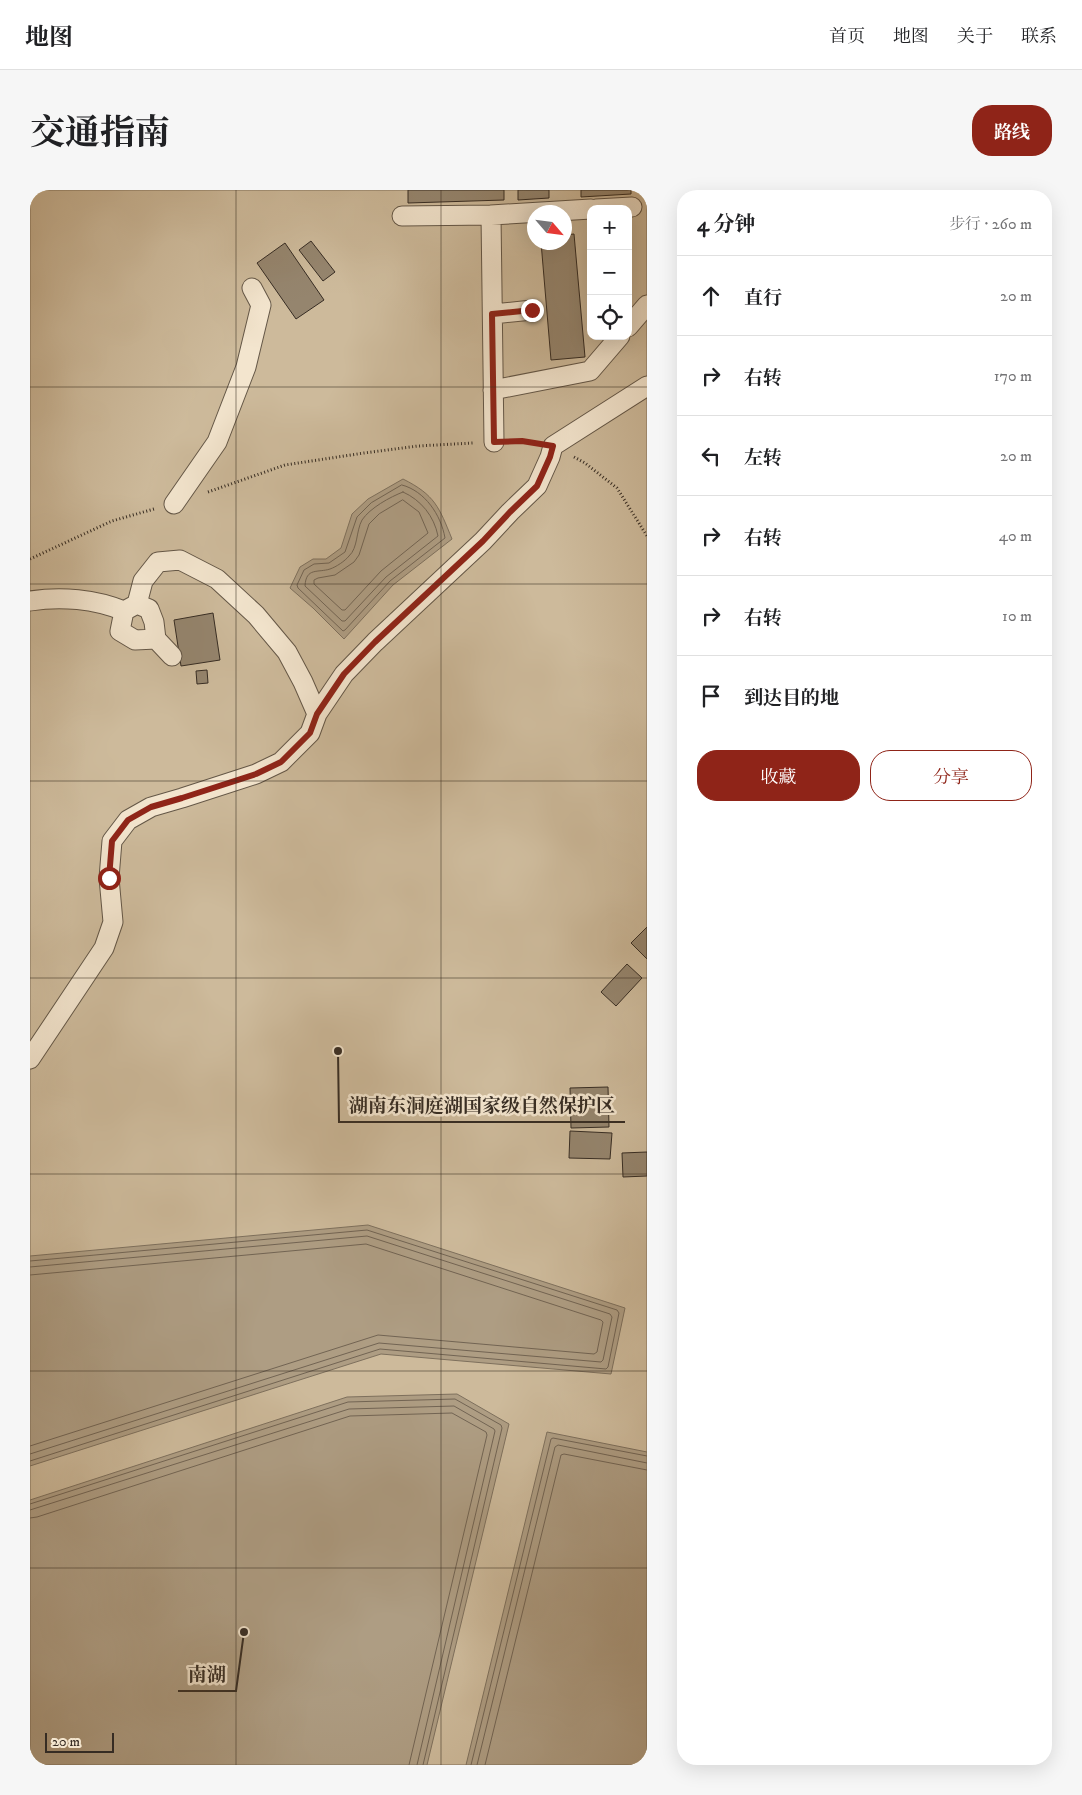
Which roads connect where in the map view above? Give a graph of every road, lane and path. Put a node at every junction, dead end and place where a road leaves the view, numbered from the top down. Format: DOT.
graph roads {
  1 [pos="587,209"];
  2 [pos="491,215"];
  3 [pos="402,216"];
  4 [pos="252,288"];
  5 [pos="647,305"];
  6 [pos="532,310"];
  7 [pos="492,314"];
  8 [pos="632,322"];
  9 [pos="617,340"];
  10 [pos="647,386"];
  11 [pos="493,390"];
  12 [pos="494,442"];
  13 [pos="553,446"];
  14 [pos="174,504"];
  15 [pos="647,536"];
  16 [pos="30,559"];
  17 [pos="30,601"];
  18 [pos="131,608"];
  19 [pos="156,639"];
  20 [pos="172,656"];
  21 [pos="317,714"];
  22 [pos="30,1059"];
  1 -- 2 [label="street"];
  2 -- 3 [label="street"];
  2 -- 7 [label="street"];
  4 -- 14 [label="street"];
  5 -- 8 [label="street"];
  6 -- 7 [label="street"];
  7 -- 11 [label="street"];
  9 -- 11 [label="street"];
  10 -- 13 [label="street"];
  11 -- 12 [label="street"];
  12 -- 13 [label="path"];
  12 -- 14 [label="path"];
  13 -- 15 [label="path"];
  13 -- 21 [label="street"];
  14 -- 16 [label="path"];
  17 -- 18 [label="street"];
  18 -- 19 [label="street"];
  18 -- 19 [label="street"];
  18 -- 21 [label="street"];
  19 -- 20 [label="street"];
  21 -- 22 [label="street"];
}
